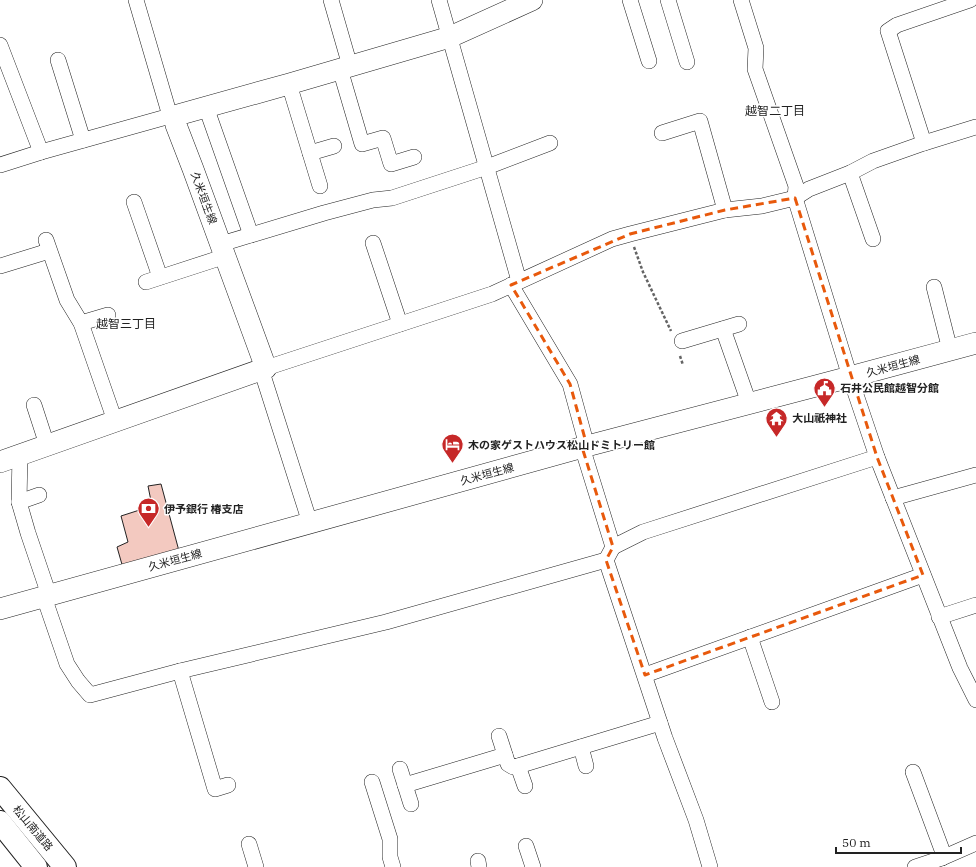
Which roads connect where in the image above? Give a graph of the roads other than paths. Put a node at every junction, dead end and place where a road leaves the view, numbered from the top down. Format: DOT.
graph roads {
  1 [pos="136,0"];
  2 [pos="330,0"];
  3 [pos="439,0"];
  4 [pos="532,0"];
  5 [pos="630,0"];
  6 [pos="668,0"];
  7 [pos="741,0"];
  8 [pos="970,0"];
  9 [pos="450,37"];
  10 [pos="0,45"];
  11 [pos="58,60"];
  12 [pos="649,62"];
  13 [pos="687,62"];
  14 [pos="345,67"];
  15 [pos="289,84"];
  16 [pos="206,107"];
  17 [pos="172,116"];
  18 [pos="976,127"];
  19 [pos="662,133"];
  20 [pos="83,140"];
  21 [pos="550,143"];
  22 [pos="924,143"];
  23 [pos="334,146"];
  24 [pos="41,152"];
  25 [pos="310,153"];
  26 [pos="414,157"];
  27 [pos="0,165"];
  28 [pos="487,167"];
  29 [pos="850,173"];
  30 [pos="320,186"];
  31 [pos="795,198"];
  32 [pos="134,202"];
  33 [pos="725,210"];
  34 [pos="251,235"];
  35 [pos="873,239"];
  36 [pos="373,243"];
  37 [pos="223,250"];
  38 [pos="0,266"];
  39 [pos="160,277"];
  40 [pos="146,282"];
  41 [pos="515,283"];
  42 [pos="934,288"];
  43 [pos="108,315"];
  44 [pos="81,323"];
  45 [pos="400,324"];
  46 [pos="739,324"];
  47 [pos="723,328"];
  48 [pos="677,341"];
  49 [pos="976,343"];
  50 [pos="950,350"];
  51 [pos="263,369"];
  52 [pos="850,378"];
  53 [pos="749,403"];
  54 [pos="34,405"];
  55 [pos="115,421"];
  56 [pos="47,445"];
  57 [pos="584,447"];
  58 [pos="20,454"];
  59 [pos="877,457"];
  60 [pos="0,462"];
  61 [pos="976,475"];
  62 [pos="40,495"];
  63 [pos="893,498"];
  64 [pos="19,502"];
  65 [pos="310,523"];
  66 [pos="610,553"];
  67 [pos="923,575"];
  68 [pos="46,596"];
  69 [pos="976,605"];
  70 [pos="0,609"];
  71 [pos="940,617"];
  72 [pos="750,638"];
  73 [pos="180,671"];
  74 [pos="645,675"];
  75 [pos="976,700"];
  76 [pos="772,702"];
  77 [pos="660,723"];
  78 [pos="499,736"];
  79 [pos="581,747"];
  80 [pos="505,755"];
  81 [pos="518,766"];
  82 [pos="586,766"];
  83 [pos="400,769"];
  84 [pos="913,772"];
  85 [pos="372,782"];
  86 [pos="228,785"];
  87 [pos="405,785"];
  88 [pos="525,786"];
  89 [pos="0,788"];
  90 [pos="411,804"];
  91 [pos="0,822"];
  92 [pos="250,844"];
  93 [pos="976,844"];
  94 [pos="526,846"];
  95 [pos="942,858"];
  96 [pos="36,867"];
  97 [pos="65,867"];
  98 [pos="256,867"];
  99 [pos="393,867"];
  100 [pos="533,867"];
  101 [pos="710,867"];
  102 [pos="915,867"];
  1 -- 17 [label="street"];
  2 -- 14 [label="street"];
  3 -- 9 [label="street"];
  4 -- 9 [label="main road"];
  5 -- 12 [label="street"];
  6 -- 13 [label="street"];
  7 -- 31 [label="street"];
  8 -- 22 [label="street"];
  9 -- 14 [label="main road"];
  9 -- 28 [label="street"];
  10 -- 24 [label="street"];
  11 -- 20 [label="street"];
  14 -- 15 [label="main road"];
  14 -- 26 [label="street"];
  15 -- 16 [label="main road"];
  15 -- 25 [label="street"];
  16 -- 17 [label="main road"];
  16 -- 34 [label="street"];
  17 -- 20 [label="street"];
  17 -- 37 [label="main road, 久米垣生線"];
  18 -- 22 [label="street"];
  19 -- 33 [label="street"];
  20 -- 24 [label="street"];
  21 -- 28 [label="street"];
  22 -- 29 [label="street"];
  23 -- 25 [label="street"];
  24 -- 27 [label="street"];
  25 -- 30 [label="street"];
  28 -- 34 [label="street"];
  28 -- 41 [label="street"];
  29 -- 31 [label="street"];
  29 -- 35 [label="street"];
  31 -- 33 [label="street"];
  31 -- 52 [label="street"];
  32 -- 39 [label="street"];
  33 -- 41 [label="street"];
  34 -- 37 [label="street"];
  36 -- 45 [label="street"];
  37 -- 39 [label="street"];
  37 -- 51 [label="main road, 久米垣生線"];
  38 -- 44 [label="street"];
  39 -- 40 [label="street"];
  41 -- 45 [label="street"];
  41 -- 57 [label="street"];
  42 -- 50 [label="street"];
  43 -- 44 [label="street"];
  44 -- 55 [label="street"];
  45 -- 51 [label="street"];
  46 -- 47 [label="street"];
  47 -- 48 [label="street"];
  47 -- 53 [label="street"];
  49 -- 50 [label="main road, 久米垣生線"];
  50 -- 52 [label="main road, 久米垣生線"];
  51 -- 55 [label="main road"];
  51 -- 65 [label="street"];
  52 -- 53 [label="main road, 久米垣生線"];
  52 -- 59 [label="street"];
  53 -- 57 [label="main road, 久米垣生線"];
  54 -- 56 [label="street"];
  55 -- 56 [label="main road"];
  56 -- 58 [label="main road"];
  57 -- 65 [label="main road, 久米垣生線"];
  57 -- 66 [label="street"];
  58 -- 60 [label="main road"];
  58 -- 64 [label="street"];
  59 -- 63 [label="street"];
  59 -- 66 [label="street"];
  61 -- 63 [label="street"];
  62 -- 64 [label="street"];
  63 -- 67 [label="street"];
  64 -- 68 [label="street"];
  65 -- 68 [label="main road, 久米垣生線"];
  66 -- 73 [label="street"];
  66 -- 74 [label="street"];
  67 -- 71 [label="street"];
  67 -- 72 [label="street"];
  68 -- 70 [label="main road, 久米垣生線"];
  68 -- 73 [label="street"];
  69 -- 71 [label="street"];
  71 -- 75 [label="street"];
  72 -- 74 [label="street"];
  72 -- 76 [label="street"];
  73 -- 86 [label="street"];
  74 -- 77 [label="street"];
  77 -- 79 [label="street"];
  77 -- 101 [label="street"];
  78 -- 80 [label="street"];
  79 -- 81 [label="street"];
  79 -- 82 [label="street"];
  80 -- 81 [label="street"];
  80 -- 87 [label="street"];
  81 -- 88 [label="street"];
  83 -- 87 [label="street"];
  84 -- 95 [label="street"];
  85 -- 99 [label="street"];
  87 -- 90 [label="street"];
  89 -- 97 [label="highway, 松山南道路"];
  91 -- 96 [label="highway, 松山南道路"];
  92 -- 98 [label="street"];
  93 -- 95 [label="street"];
  94 -- 100 [label="street"];
  95 -- 102 [label="street"];
}
